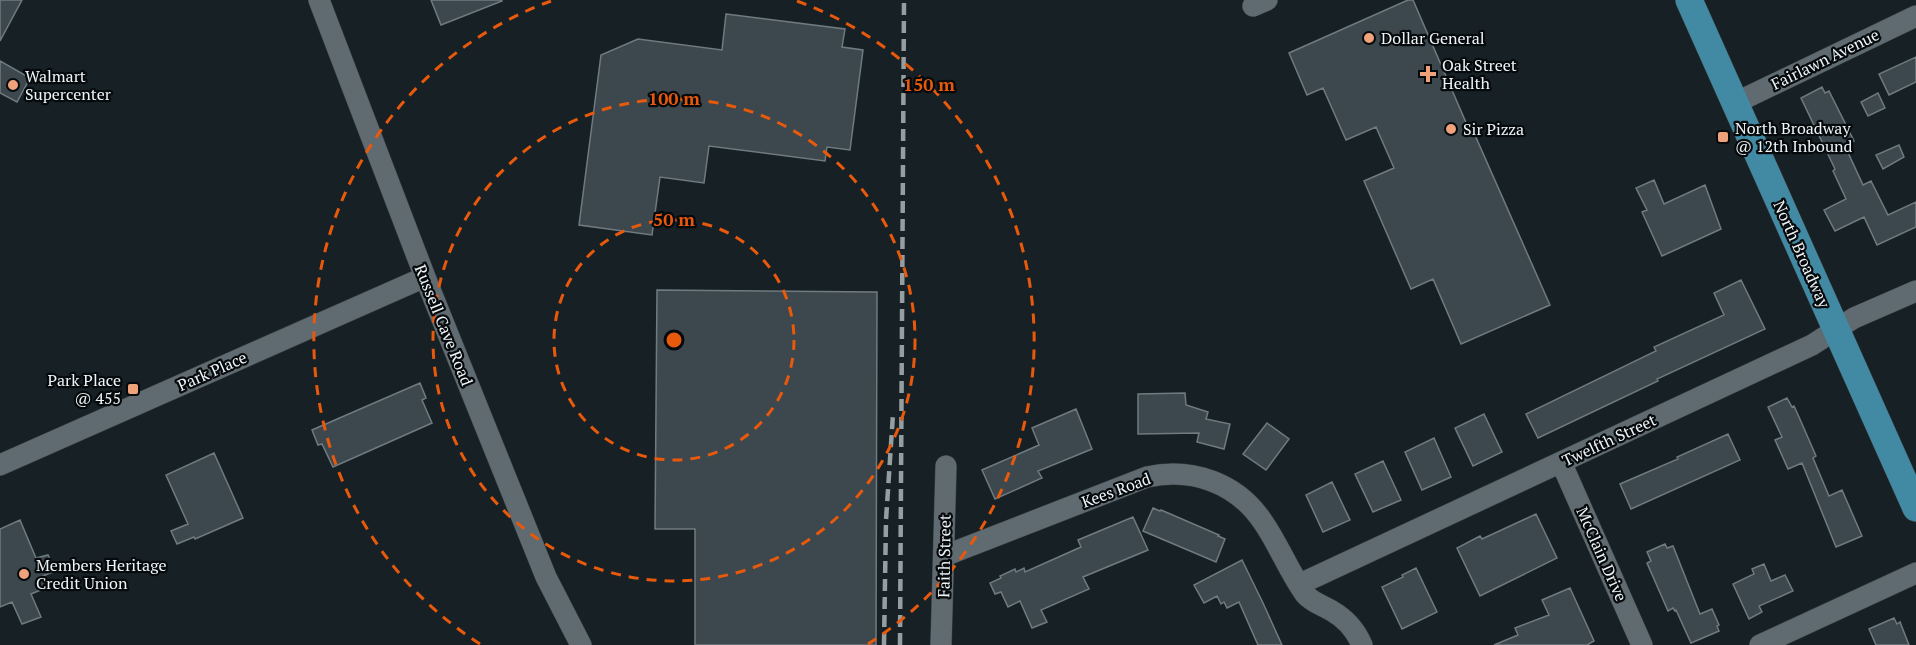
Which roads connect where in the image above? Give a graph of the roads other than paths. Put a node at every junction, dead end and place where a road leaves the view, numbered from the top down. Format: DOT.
graph roads {
  1 [pos="319,0"];
  2 [pos="1689,0"];
  3 [pos="1916,16"];
  4 [pos="1735,103"];
  5 [pos="425,277"];
  6 [pos="1916,291"];
  7 [pos="1836,332"];
  8 [pos="1562,462"];
  9 [pos="0,465"];
  10 [pos="946,466"];
  11 [pos="1916,508"];
  12 [pos="944,556"];
  13 [pos="1916,573"];
  14 [pos="1300,584"];
  15 [pos="581,645"];
  16 [pos="941,645"];
  17 [pos="1362,645"];
  18 [pos="1642,645"];
  19 [pos="1760,645"];
  1 -- 5 [label="street, Russell Cave Road"];
  2 -- 4 [label="main road, North Broadway"];
  3 -- 4 [label="street, Fairlawn Avenue"];
  4 -- 7 [label="main road, North Broadway"];
  5 -- 9 [label="street, Park Place"];
  5 -- 15 [label="street, Russell Cave Road"];
  6 -- 7 [label="street, Twelfth Street"];
  7 -- 8 [label="street, Twelfth Street"];
  7 -- 11 [label="main road, North Broadway"];
  8 -- 14 [label="street, Twelfth Street"];
  8 -- 18 [label="street, McClain Drive"];
  10 -- 12 [label="street, Faith Street"];
  12 -- 14 [label="street, Kees Road"];
  12 -- 16 [label="street, Faith Street"];
  13 -- 19 [label="street"];
  14 -- 17 [label="street, Kees Road"];
}
